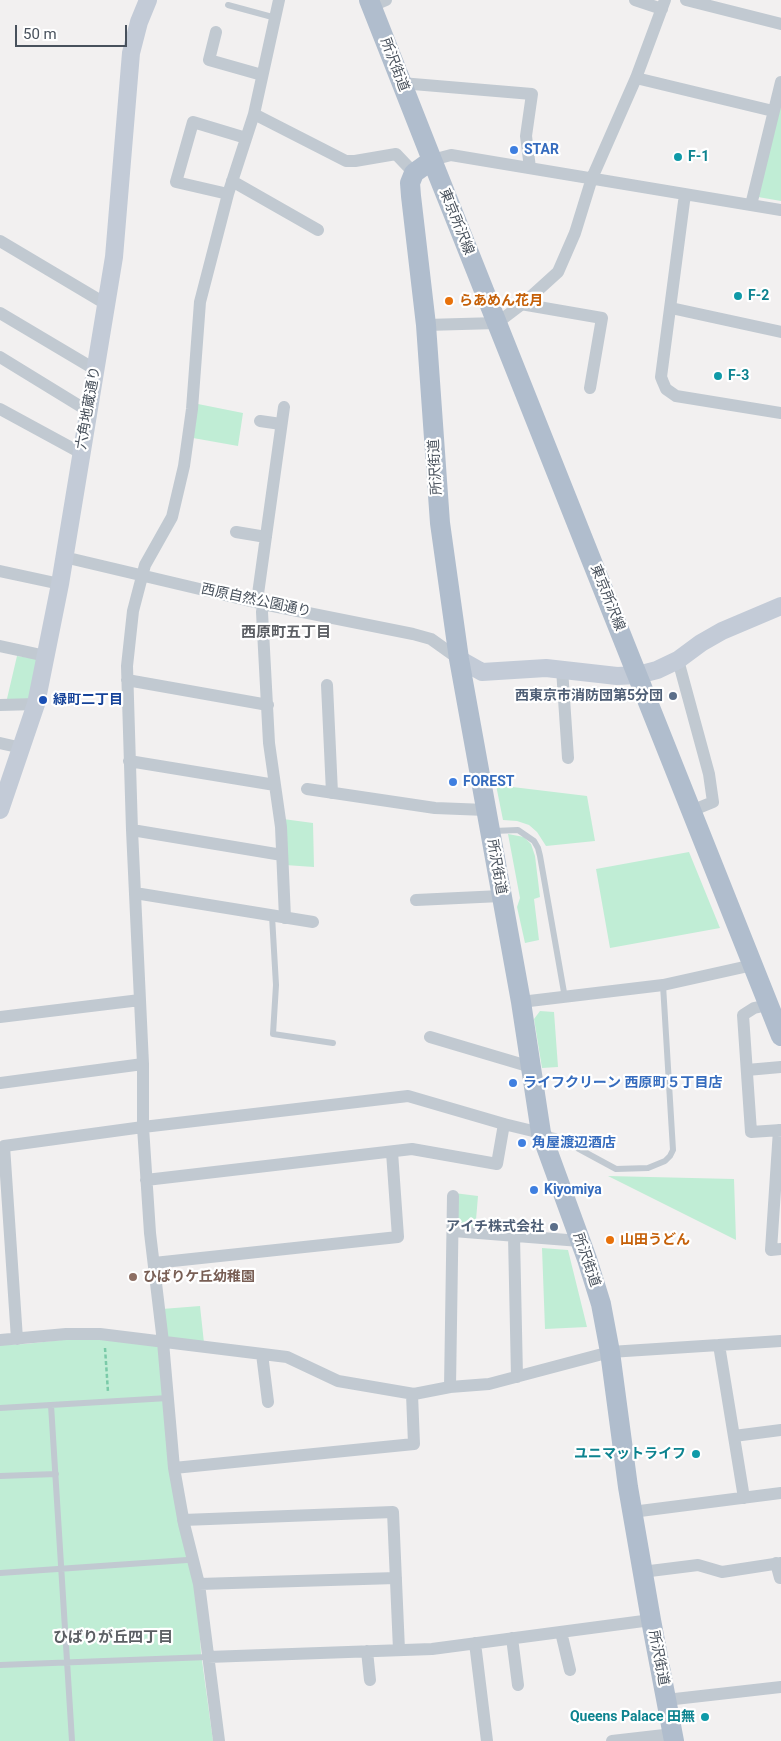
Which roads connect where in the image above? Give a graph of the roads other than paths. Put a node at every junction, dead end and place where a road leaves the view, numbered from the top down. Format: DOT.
graph roads {
  1 [pos="148,0"];
  2 [pos="279,0"];
  3 [pos="635,0"];
  4 [pos="686,0"];
  5 [pos="376,2"];
  6 [pos="228,5"];
  7 [pos="663,5"];
  8 [pos="276,18"];
  9 [pos="781,24"];
  10 [pos="216,32"];
  11 [pos="262,75"];
  12 [pos="636,78"];
  13 [pos="401,82"];
  14 [pos="781,82"];
  15 [pos="773,111"];
  16 [pos="254,114"];
  17 [pos="246,138"];
  18 [pos="432,160"];
  19 [pos="530,168"];
  20 [pos="414,173"];
  21 [pos="592,178"];
  22 [pos="232,181"];
  23 [pos="228,194"];
  24 [pos="685,194"];
  25 [pos="751,205"];
  26 [pos="781,210"];
  27 [pos="318,230"];
  28 [pos="0,241"];
  29 [pos="106,304"];
  30 [pos="521,304"];
  31 [pos="671,308"];
  32 [pos="0,313"];
  33 [pos="497,323"];
  34 [pos="426,325"];
  35 [pos="781,332"];
  36 [pos="0,358"];
  37 [pos="96,370"];
  38 [pos="590,388"];
  39 [pos="284,407"];
  40 [pos="0,409"];
  41 [pos="88,411"];
  42 [pos="781,413"];
  43 [pos="260,421"];
  44 [pos="281,424"];
  45 [pos="81,453"];
  46 [pos="236,532"];
  47 [pos="266,536"];
  48 [pos="64,557"];
  49 [pos="0,572"];
  50 [pos="142,576"];
  51 [pos="60,584"];
  52 [pos="260,603"];
  53 [pos="781,606"];
  54 [pos="0,646"];
  55 [pos="46,656"];
  56 [pos="459,659"];
  57 [pos="678,660"];
  58 [pos="562,669"];
  59 [pos="638,675"];
  60 [pos="127,680"];
  61 [pos="327,685"];
  62 [pos="36,704"];
  63 [pos="0,705"];
  64 [pos="268,705"];
  65 [pos="329,734"];
  66 [pos="342,734"];
  67 [pos="0,743"];
  68 [pos="22,748"];
  69 [pos="568,758"];
  70 [pos="129,761"];
  71 [pos="275,785"];
  72 [pos="307,790"];
  73 [pos="332,793"];
  74 [pos="0,810"];
  75 [pos="486,810"];
  76 [pos="691,812"];
  77 [pos="132,830"];
  78 [pos="490,831"];
  79 [pos="282,855"];
  80 [pos="135,893"];
  81 [pos="502,896"];
  82 [pos="416,900"];
  83 [pos="279,917"];
  84 [pos="313,922"];
  85 [pos="753,965"];
  86 [pos="663,986"];
  87 [pos="565,998"];
  88 [pos="140,1000"];
  89 [pos="521,1002"];
  90 [pos="0,1017"];
  91 [pos="776,1020"];
  92 [pos="430,1037"];
  93 [pos="332,1043"];
  94 [pos="143,1064"];
  95 [pos="531,1067"];
  96 [pos="781,1067"];
  97 [pos="747,1070"];
  98 [pos="0,1083"];
  99 [pos="504,1124"];
  100 [pos="143,1127"];
  101 [pos="780,1130"];
  102 [pos="541,1133"];
  103 [pos="392,1152"];
  104 [pos="146,1180"];
  105 [pos="453,1196"];
  106 [pos="452,1231"];
  107 [pos="514,1236"];
  108 [pos="580,1241"];
  109 [pos="781,1249"];
  110 [pos="154,1263"];
  111 [pos="17,1339"];
  112 [pos="0,1340"];
  113 [pos="781,1341"];
  114 [pos="163,1342"];
  115 [pos="719,1345"];
  116 [pos="610,1352"];
  117 [pos="262,1354"];
  118 [pos="517,1376"];
  119 [pos="450,1388"];
  120 [pos="412,1394"];
  121 [pos="168,1398"];
  122 [pos="268,1402"];
  123 [pos="51,1405"];
  124 [pos="0,1408"];
  125 [pos="781,1430"];
  126 [pos="734,1436"];
  127 [pos="174,1468"];
  128 [pos="56,1474"];
  129 [pos="0,1476"];
  130 [pos="781,1493"];
  131 [pos="744,1498"];
  132 [pos="632,1512"];
  133 [pos="183,1520"];
  134 [pos="188,1560"];
  135 [pos="779,1563"];
  136 [pos="62,1568"];
  137 [pos="642,1572"];
  138 [pos="0,1573"];
  139 [pos="396,1578"];
  140 [pos="780,1578"];
  141 [pos="199,1584"];
  142 [pos="650,1620"];
  143 [pos="561,1632"];
  144 [pos="512,1638"];
  145 [pos="475,1643"];
  146 [pos="399,1650"];
  147 [pos="367,1651"];
  148 [pos="208,1657"];
  149 [pos="68,1662"];
  150 [pos="0,1665"];
  151 [pos="570,1670"];
  152 [pos="370,1680"];
  153 [pos="518,1685"];
  154 [pos="781,1687"];
  155 [pos="666,1700"];
  156 [pos="674,1737"];
  157 [pos="72,1741"];
  158 [pos="219,1741"];
  159 [pos="487,1741"];
  160 [pos="612,1741"];
  1 -- 29 [label="street, 六角地蔵通り"];
  2 -- 8 [label="street"];
  3 -- 7 [label="street"];
  4 -- 9 [label="street"];
  5 -- 13 [label="main road, 所沢街道"];
  6 -- 8 [label="lane"];
  7 -- 12 [label="street"];
  8 -- 11 [label="street"];
  10 -- 11 [label="street"];
  11 -- 16 [label="street"];
  12 -- 15 [label="street"];
  12 -- 21 [label="street"];
  13 -- 18 [label="main road, 所沢街道"];
  13 -- 19 [label="street"];
  14 -- 15 [label="street"];
  15 -- 25 [label="street"];
  16 -- 17 [label="street"];
  16 -- 20 [label="street"];
  17 -- 22 [label="street"];
  17 -- 23 [label="street"];
  18 -- 19 [label="street"];
  18 -- 20 [label="main road"];
  18 -- 33 [label="main road, 東京所沢線"];
  19 -- 21 [label="street"];
  20 -- 34 [label="main road, 所沢街道"];
  21 -- 24 [label="street"];
  21 -- 30 [label="street"];
  22 -- 23 [label="street"];
  22 -- 27 [label="street"];
  23 -- 50 [label="street"];
  24 -- 25 [label="street"];
  24 -- 31 [label="street"];
  25 -- 26 [label="street"];
  28 -- 29 [label="street"];
  29 -- 37 [label="street, 六角地蔵通り"];
  30 -- 33 [label="street"];
  30 -- 38 [label="street"];
  31 -- 35 [label="street"];
  31 -- 42 [label="street"];
  32 -- 37 [label="street"];
  33 -- 34 [label="street"];
  33 -- 59 [label="main road, 東京所沢線"];
  34 -- 56 [label="main road, 所沢街道"];
  36 -- 41 [label="street"];
  37 -- 41 [label="street, 六角地蔵通り"];
  39 -- 44 [label="street"];
  40 -- 45 [label="street"];
  41 -- 45 [label="street, 六角地蔵通り"];
  43 -- 44 [label="street"];
  44 -- 47 [label="street"];
  45 -- 48 [label="street, 六角地蔵通り"];
  46 -- 47 [label="street"];
  47 -- 52 [label="street"];
  48 -- 50 [label="street, 西原自然公園通り"];
  48 -- 51 [label="street, 六角地蔵通り"];
  49 -- 51 [label="street"];
  50 -- 52 [label="street, 西原自然公園通り"];
  50 -- 60 [label="street"];
  51 -- 55 [label="street, 六角地蔵通り"];
  52 -- 56 [label="street, 西原自然公園通り"];
  52 -- 64 [label="street"];
  53 -- 57 [label="street, 西原自然公園通り"];
  54 -- 55 [label="street"];
  55 -- 62 [label="street, 六角地蔵通り"];
  56 -- 58 [label="street, 西原自然公園通り"];
  56 -- 75 [label="main road, 所沢街道"];
  57 -- 59 [label="street, 西原自然公園通り"];
  57 -- 76 [label="street"];
  58 -- 59 [label="street, 西原自然公園通り"];
  58 -- 69 [label="street"];
  59 -- 76 [label="main road, 東京所沢線"];
  60 -- 64 [label="street"];
  60 -- 70 [label="street"];
  61 -- 65 [label="street"];
  62 -- 63 [label="street"];
  62 -- 68 [label="street, 六角地蔵通り"];
  64 -- 71 [label="street"];
  65 -- 66 [label="street"];
  65 -- 73 [label="street"];
  67 -- 68 [label="street"];
  68 -- 74 [label="street, 六角地蔵通り"];
  70 -- 71 [label="street"];
  70 -- 77 [label="street"];
  71 -- 79 [label="street"];
  72 -- 73 [label="street"];
  73 -- 75 [label="street"];
  75 -- 78 [label="main road, 所沢街道"];
  76 -- 85 [label="main road, 東京所沢線"];
  77 -- 79 [label="street"];
  77 -- 80 [label="street"];
  78 -- 81 [label="main road, 所沢街道"];
  78 -- 87 [label="lane"];
  79 -- 83 [label="street"];
  80 -- 83 [label="street"];
  80 -- 88 [label="street"];
  81 -- 82 [label="street"];
  81 -- 89 [label="main road, 所沢街道"];
  83 -- 84 [label="street"];
  83 -- 93 [label="lane"];
  85 -- 86 [label="street"];
  85 -- 91 [label="main road, 東京所沢線"];
  86 -- 87 [label="street"];
  86 -- 102 [label="lane"];
  87 -- 89 [label="street"];
  88 -- 90 [label="street"];
  88 -- 94 [label="street"];
  89 -- 95 [label="main road, 所沢街道"];
  91 -- 97 [label="street"];
  92 -- 95 [label="street"];
  94 -- 98 [label="street"];
  94 -- 100 [label="street"];
  95 -- 102 [label="main road, 所沢街道"];
  96 -- 97 [label="street"];
  97 -- 101 [label="street"];
  99 -- 100 [label="street"];
  99 -- 102 [label="street"];
  99 -- 103 [label="street"];
  100 -- 104 [label="street"];
  100 -- 111 [label="street"];
  101 -- 109 [label="street"];
  102 -- 108 [label="main road, 所沢街道"];
  103 -- 104 [label="street"];
  103 -- 110 [label="street"];
  104 -- 110 [label="street"];
  105 -- 106 [label="street"];
  106 -- 107 [label="street"];
  106 -- 119 [label="street"];
  107 -- 108 [label="street"];
  107 -- 118 [label="street"];
  108 -- 116 [label="main road, 所沢街道"];
  110 -- 114 [label="street"];
  111 -- 112 [label="street"];
  111 -- 114 [label="street"];
  113 -- 115 [label="street"];
  114 -- 117 [label="street"];
  114 -- 121 [label="street"];
  115 -- 116 [label="street"];
  115 -- 126 [label="street"];
  116 -- 118 [label="street"];
  116 -- 132 [label="main road, 所沢街道"];
  117 -- 120 [label="street"];
  117 -- 122 [label="street"];
  118 -- 119 [label="street"];
  119 -- 120 [label="street"];
  120 -- 127 [label="street"];
  121 -- 123 [label="lane"];
  121 -- 127 [label="street"];
  123 -- 124 [label="lane"];
  123 -- 128 [label="lane"];
  125 -- 126 [label="street"];
  126 -- 131 [label="street"];
  127 -- 133 [label="street"];
  128 -- 129 [label="lane"];
  128 -- 136 [label="lane"];
  130 -- 131 [label="street"];
  131 -- 132 [label="street"];
  132 -- 137 [label="main road, 所沢街道"];
  133 -- 139 [label="street"];
  133 -- 141 [label="street"];
  134 -- 136 [label="lane"];
  135 -- 137 [label="street"];
  135 -- 140 [label="street"];
  136 -- 138 [label="lane"];
  136 -- 149 [label="lane"];
  137 -- 142 [label="main road, 所沢街道"];
  139 -- 141 [label="street"];
  139 -- 146 [label="street"];
  141 -- 148 [label="street"];
  142 -- 143 [label="street"];
  142 -- 155 [label="main road, 所沢街道"];
  143 -- 144 [label="street"];
  143 -- 151 [label="street"];
  144 -- 145 [label="street"];
  144 -- 153 [label="street"];
  145 -- 146 [label="street"];
  145 -- 159 [label="street"];
  146 -- 147 [label="street"];
  147 -- 148 [label="street"];
  147 -- 152 [label="street"];
  148 -- 149 [label="lane"];
  148 -- 158 [label="street"];
  149 -- 150 [label="lane"];
  149 -- 157 [label="lane"];
  154 -- 155 [label="street"];
  155 -- 156 [label="main road, 所沢街道"];
  156 -- 160 [label="street"];
}
